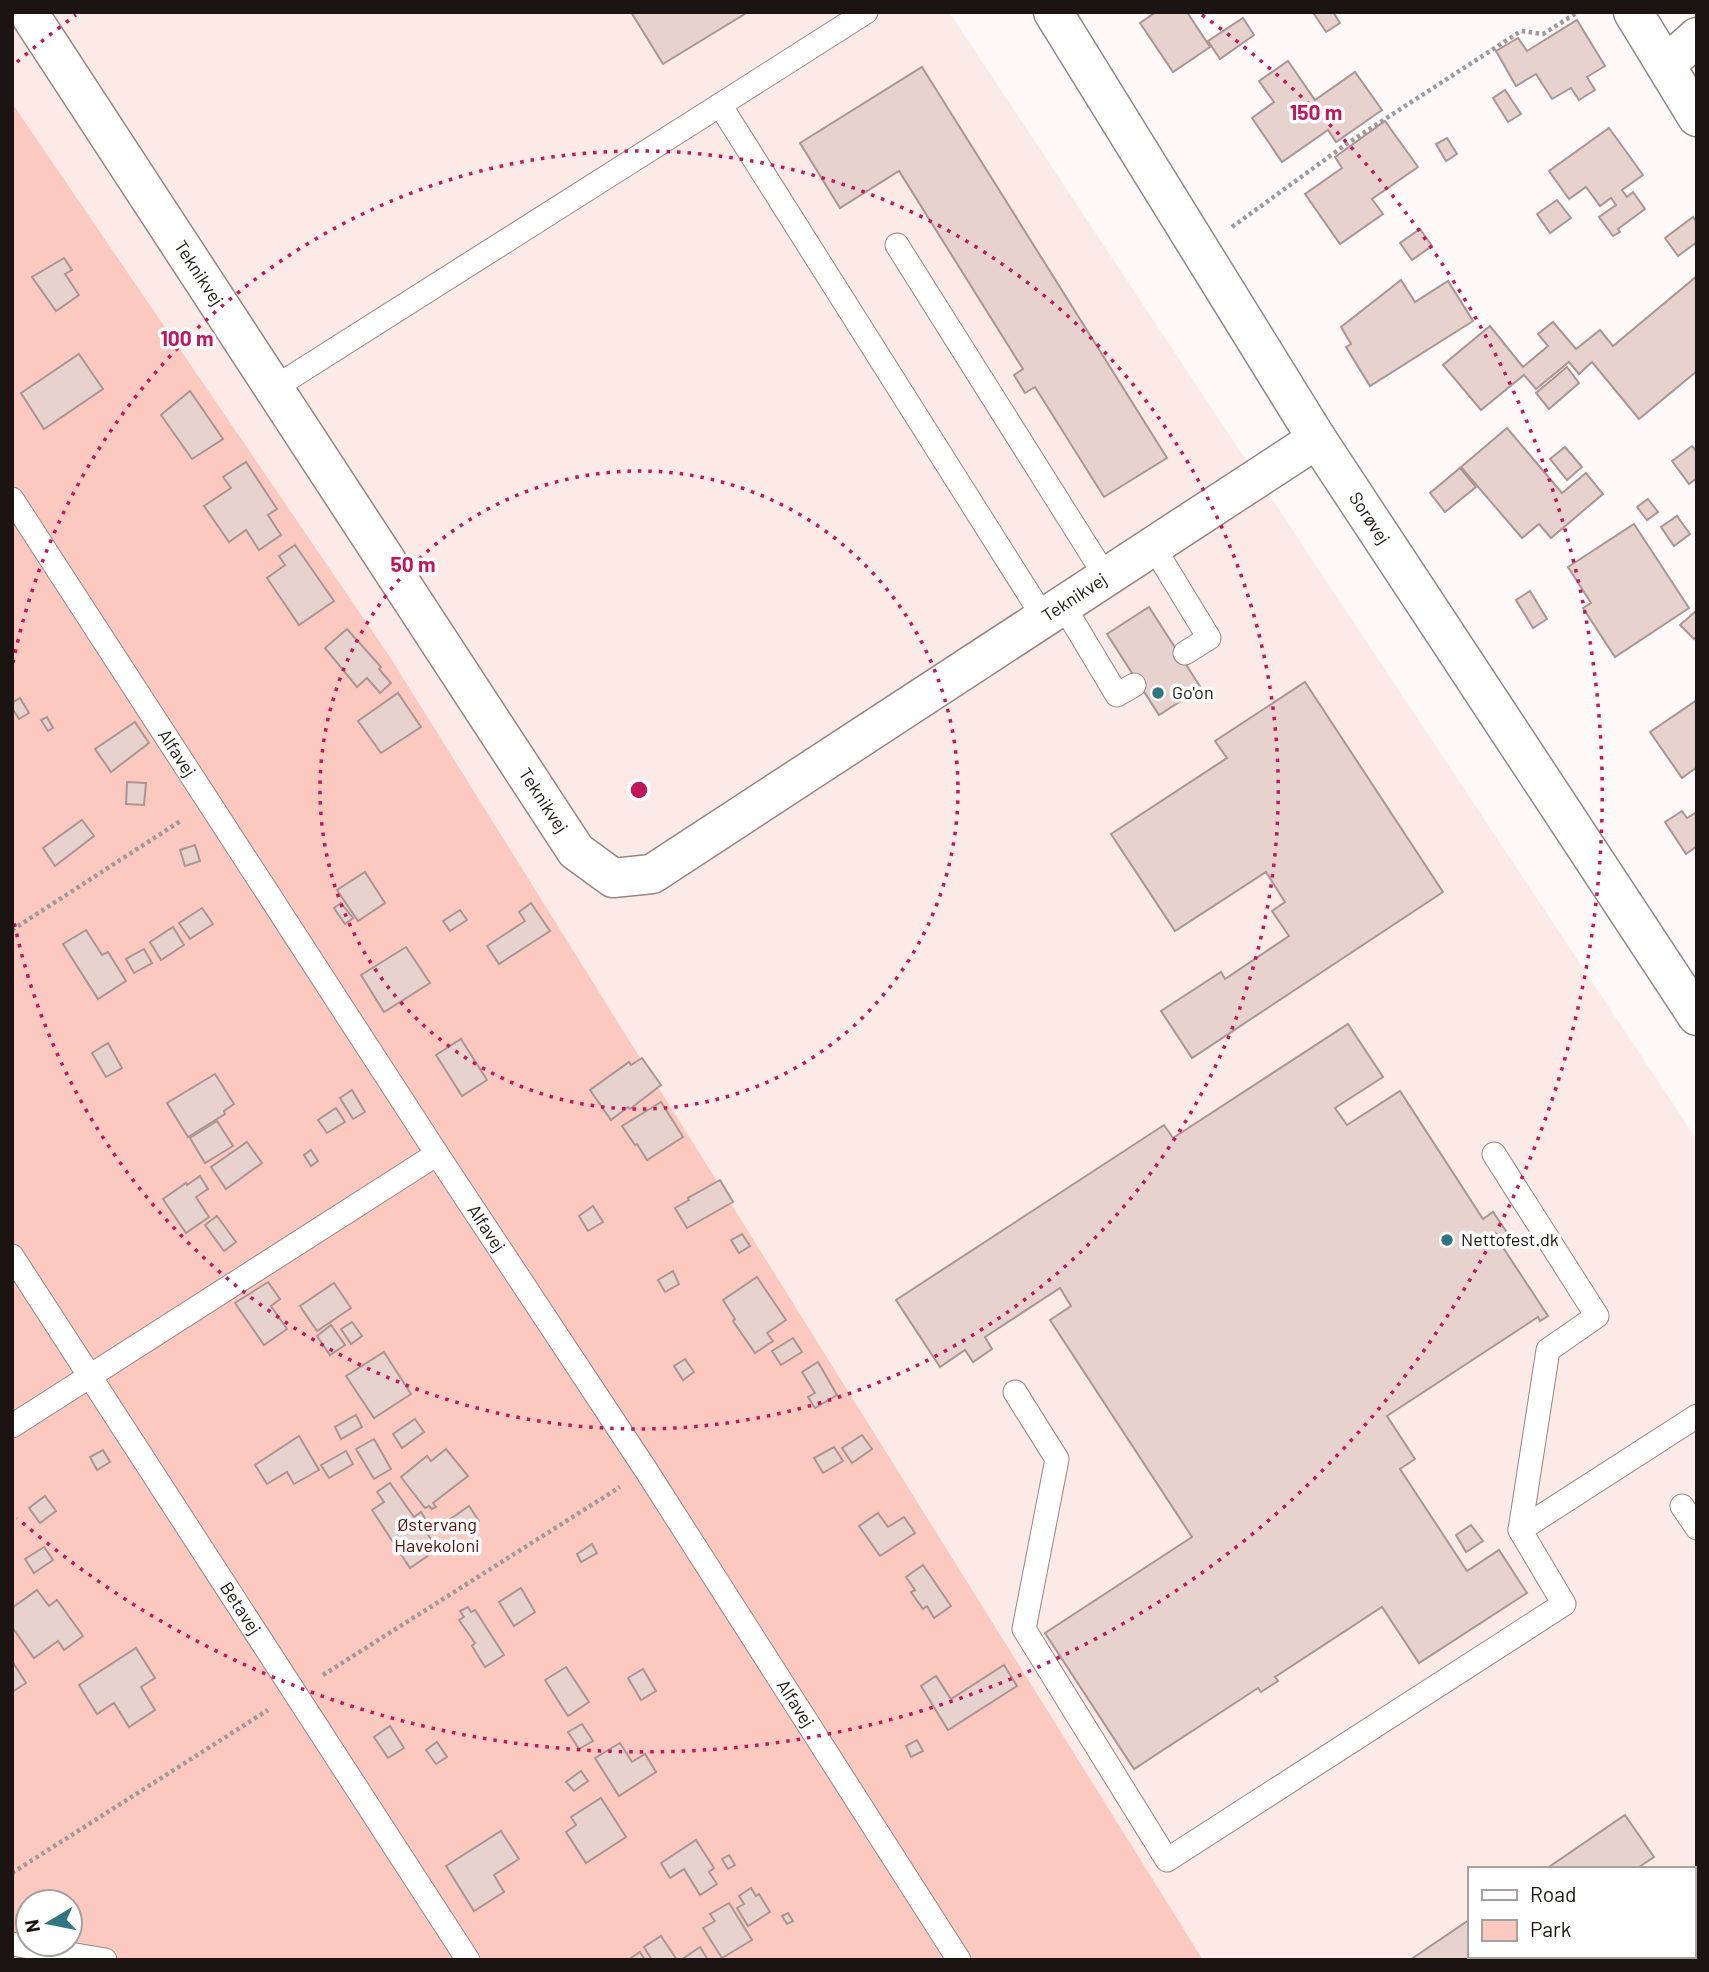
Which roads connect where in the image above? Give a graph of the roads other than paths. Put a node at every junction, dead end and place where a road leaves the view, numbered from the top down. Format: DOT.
graph roads {
  1 [pos="28,12"];
  2 [pos="866,12"];
  3 [pos="1053,12"];
  4 [pos="1633,12"];
  5 [pos="1697,37"];
  6 [pos="1666,65"];
  7 [pos="720,105"];
  8 [pos="1697,117"];
  9 [pos="897,245"];
  10 [pos="274,388"];
  11 [pos="1317,439"];
  12 [pos="12,499"];
  13 [pos="1153,546"];
  14 [pos="1106,577"];
  15 [pos="1054,612"];
  16 [pos="1185,653"];
  17 [pos="1134,685"];
  18 [pos="1697,1016"];
  19 [pos="437,1154"];
  20 [pos="1494,1154"];
  21 [pos="12,1256"];
  22 [pos="90,1376"];
  23 [pos="1015,1392"];
  24 [pos="1697,1416"];
  25 [pos="12,1426"];
  26 [pos="1682,1506"];
  27 [pos="1697,1528"];
  28 [pos="1520,1530"];
  29 [pos="84,1957"];
  30 [pos="106,1960"];
  31 [pos="468,1960"];
  32 [pos="959,1960"];
  1 -- 10 [label="street, Teknikvej"];
  2 -- 7 [label="lane"];
  3 -- 11 [label="street, Sorøvej"];
  4 -- 6 [label="street"];
  5 -- 6 [label="street"];
  6 -- 8 [label="street"];
  7 -- 10 [label="lane"];
  7 -- 15 [label="lane"];
  9 -- 14 [label="lane"];
  10 -- 15 [label="street, Teknikvej"];
  11 -- 13 [label="street, Teknikvej"];
  11 -- 18 [label="street, Sorøvej"];
  12 -- 19 [label="lane, Alfavej"];
  13 -- 14 [label="street, Teknikvej"];
  13 -- 16 [label="lane"];
  14 -- 15 [label="street, Teknikvej"];
  15 -- 17 [label="lane"];
  19 -- 22 [label="lane"];
  19 -- 32 [label="lane, Alfavej"];
  20 -- 28 [label="lane"];
  21 -- 22 [label="lane, Betavej"];
  22 -- 25 [label="lane"];
  22 -- 31 [label="lane, Betavej"];
  23 -- 28 [label="lane"];
  24 -- 28 [label="lane"];
  26 -- 27 [label="lane"];
  29 -- 30 [label="lane"];
}
